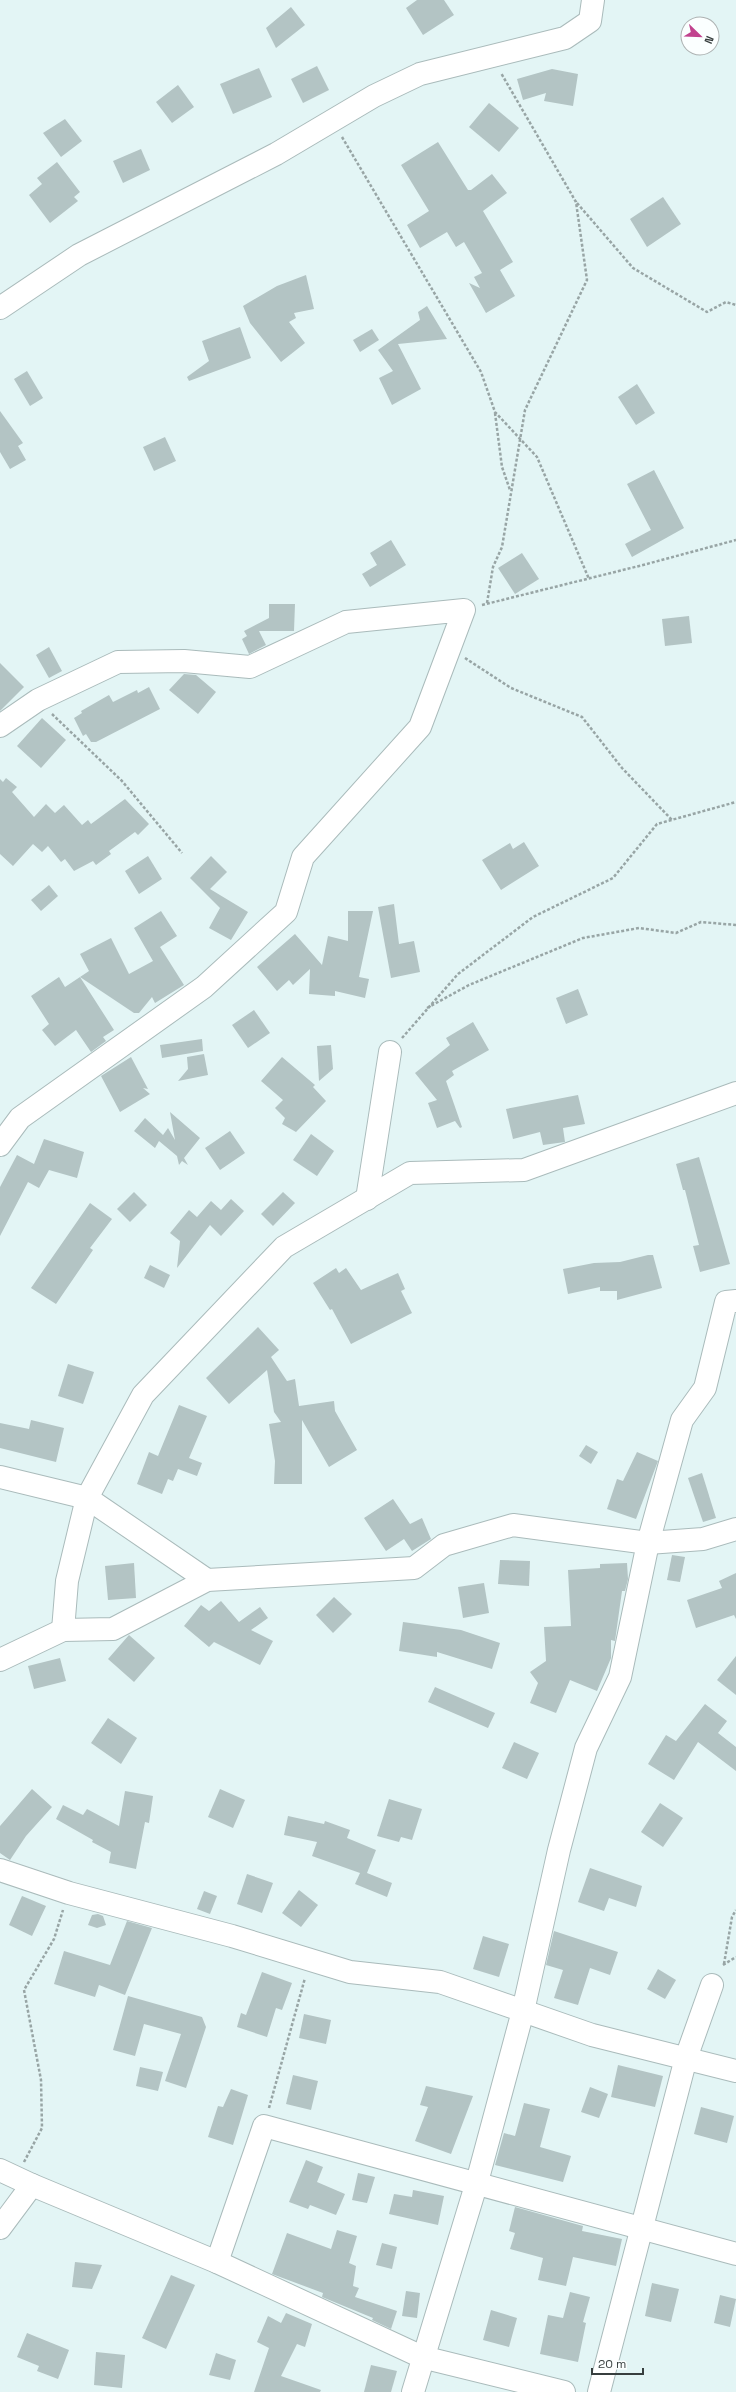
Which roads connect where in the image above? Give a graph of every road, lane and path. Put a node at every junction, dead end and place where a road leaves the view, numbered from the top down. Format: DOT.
graph roads {
  1 [pos="593,0"];
  2 [pos="492,57"];
  3 [pos="332,122"];
  4 [pos="576,202"];
  5 [pos="736,305"];
  6 [pos="0,308"];
  7 [pos="495,412"];
  8 [pos="519,438"];
  9 [pos="510,492"];
  10 [pos="736,540"];
  11 [pos="589,579"];
  12 [pos="487,603"];
  13 [pos="464,610"];
  14 [pos="449,648"];
  15 [pos="38,700"];
  16 [pos="0,726"];
  17 [pos="736,802"];
  18 [pos="672,820"];
  19 [pos="182,853"];
  20 [pos="736,925"];
  21 [pos="425,1010"];
  22 [pos="390,1052"];
  23 [pos="736,1093"];
  24 [pos="0,1145"];
  25 [pos="367,1199"];
  26 [pos="736,1301"];
  27 [pos="0,1477"];
  28 [pos="87,1498"];
  29 [pos="736,1529"];
  30 [pos="648,1543"];
  31 [pos="207,1580"];
  32 [pos="63,1630"];
  33 [pos="0,1660"];
  34 [pos="0,1870"];
  35 [pos="69,1893"];
  36 [pos="736,1910"];
  37 [pos="310,1960"];
  38 [pos="724,1964"];
  39 [pos="712,1985"];
  40 [pos="523,2011"];
  41 [pos="686,2058"];
  42 [pos="736,2071"];
  43 [pos="264,2126"];
  44 [pos="16,2178"];
  45 [pos="477,2182"];
  46 [pos="641,2227"];
  47 [pos="0,2228"];
  48 [pos="736,2254"];
  49 [pos="217,2262"];
  50 [pos="422,2357"];
  51 [pos="413,2392"];
  52 [pos="564,2392"];
  53 [pos="599,2392"];
  1 -- 2 [label="street"];
  2 -- 3 [label="street"];
  2 -- 4 [label="path"];
  3 -- 6 [label="street"];
  3 -- 7 [label="path"];
  4 -- 5 [label="path"];
  4 -- 8 [label="path"];
  7 -- 8 [label="path"];
  7 -- 9 [label="path"];
  8 -- 9 [label="path"];
  8 -- 11 [label="path"];
  9 -- 12 [label="path"];
  10 -- 11 [label="path"];
  11 -- 12 [label="path"];
  12 -- 13 [label="path"];
  13 -- 14 [label="street"];
  13 -- 15 [label="street"];
  14 -- 18 [label="path"];
  14 -- 24 [label="street"];
  15 -- 16 [label="street"];
  15 -- 19 [label="path"];
  17 -- 18 [label="path"];
  18 -- 21 [label="path"];
  20 -- 21 [label="path"];
  21 -- 22 [label="path"];
  22 -- 25 [label="street"];
  23 -- 25 [label="street"];
  25 -- 28 [label="street"];
  26 -- 30 [label="street"];
  27 -- 28 [label="street"];
  28 -- 31 [label="street"];
  28 -- 32 [label="street"];
  29 -- 30 [label="street"];
  30 -- 31 [label="street"];
  30 -- 40 [label="street"];
  31 -- 32 [label="street"];
  32 -- 33 [label="street"];
  34 -- 35 [label="street"];
  35 -- 37 [label="street"];
  35 -- 44 [label="path"];
  36 -- 38 [label="path"];
  37 -- 40 [label="street"];
  37 -- 43 [label="path"];
  39 -- 41 [label="street"];
  40 -- 41 [label="street"];
  40 -- 45 [label="street"];
  41 -- 42 [label="street"];
  41 -- 46 [label="street"];
  43 -- 45 [label="street"];
  43 -- 49 [label="street"];
  44 -- 47 [label="street"];
  44 -- 49 [label="street"];
  45 -- 46 [label="street"];
  45 -- 50 [label="street"];
  46 -- 48 [label="street"];
  46 -- 53 [label="street"];
  49 -- 50 [label="street"];
  50 -- 51 [label="street"];
  50 -- 52 [label="street"];
}
